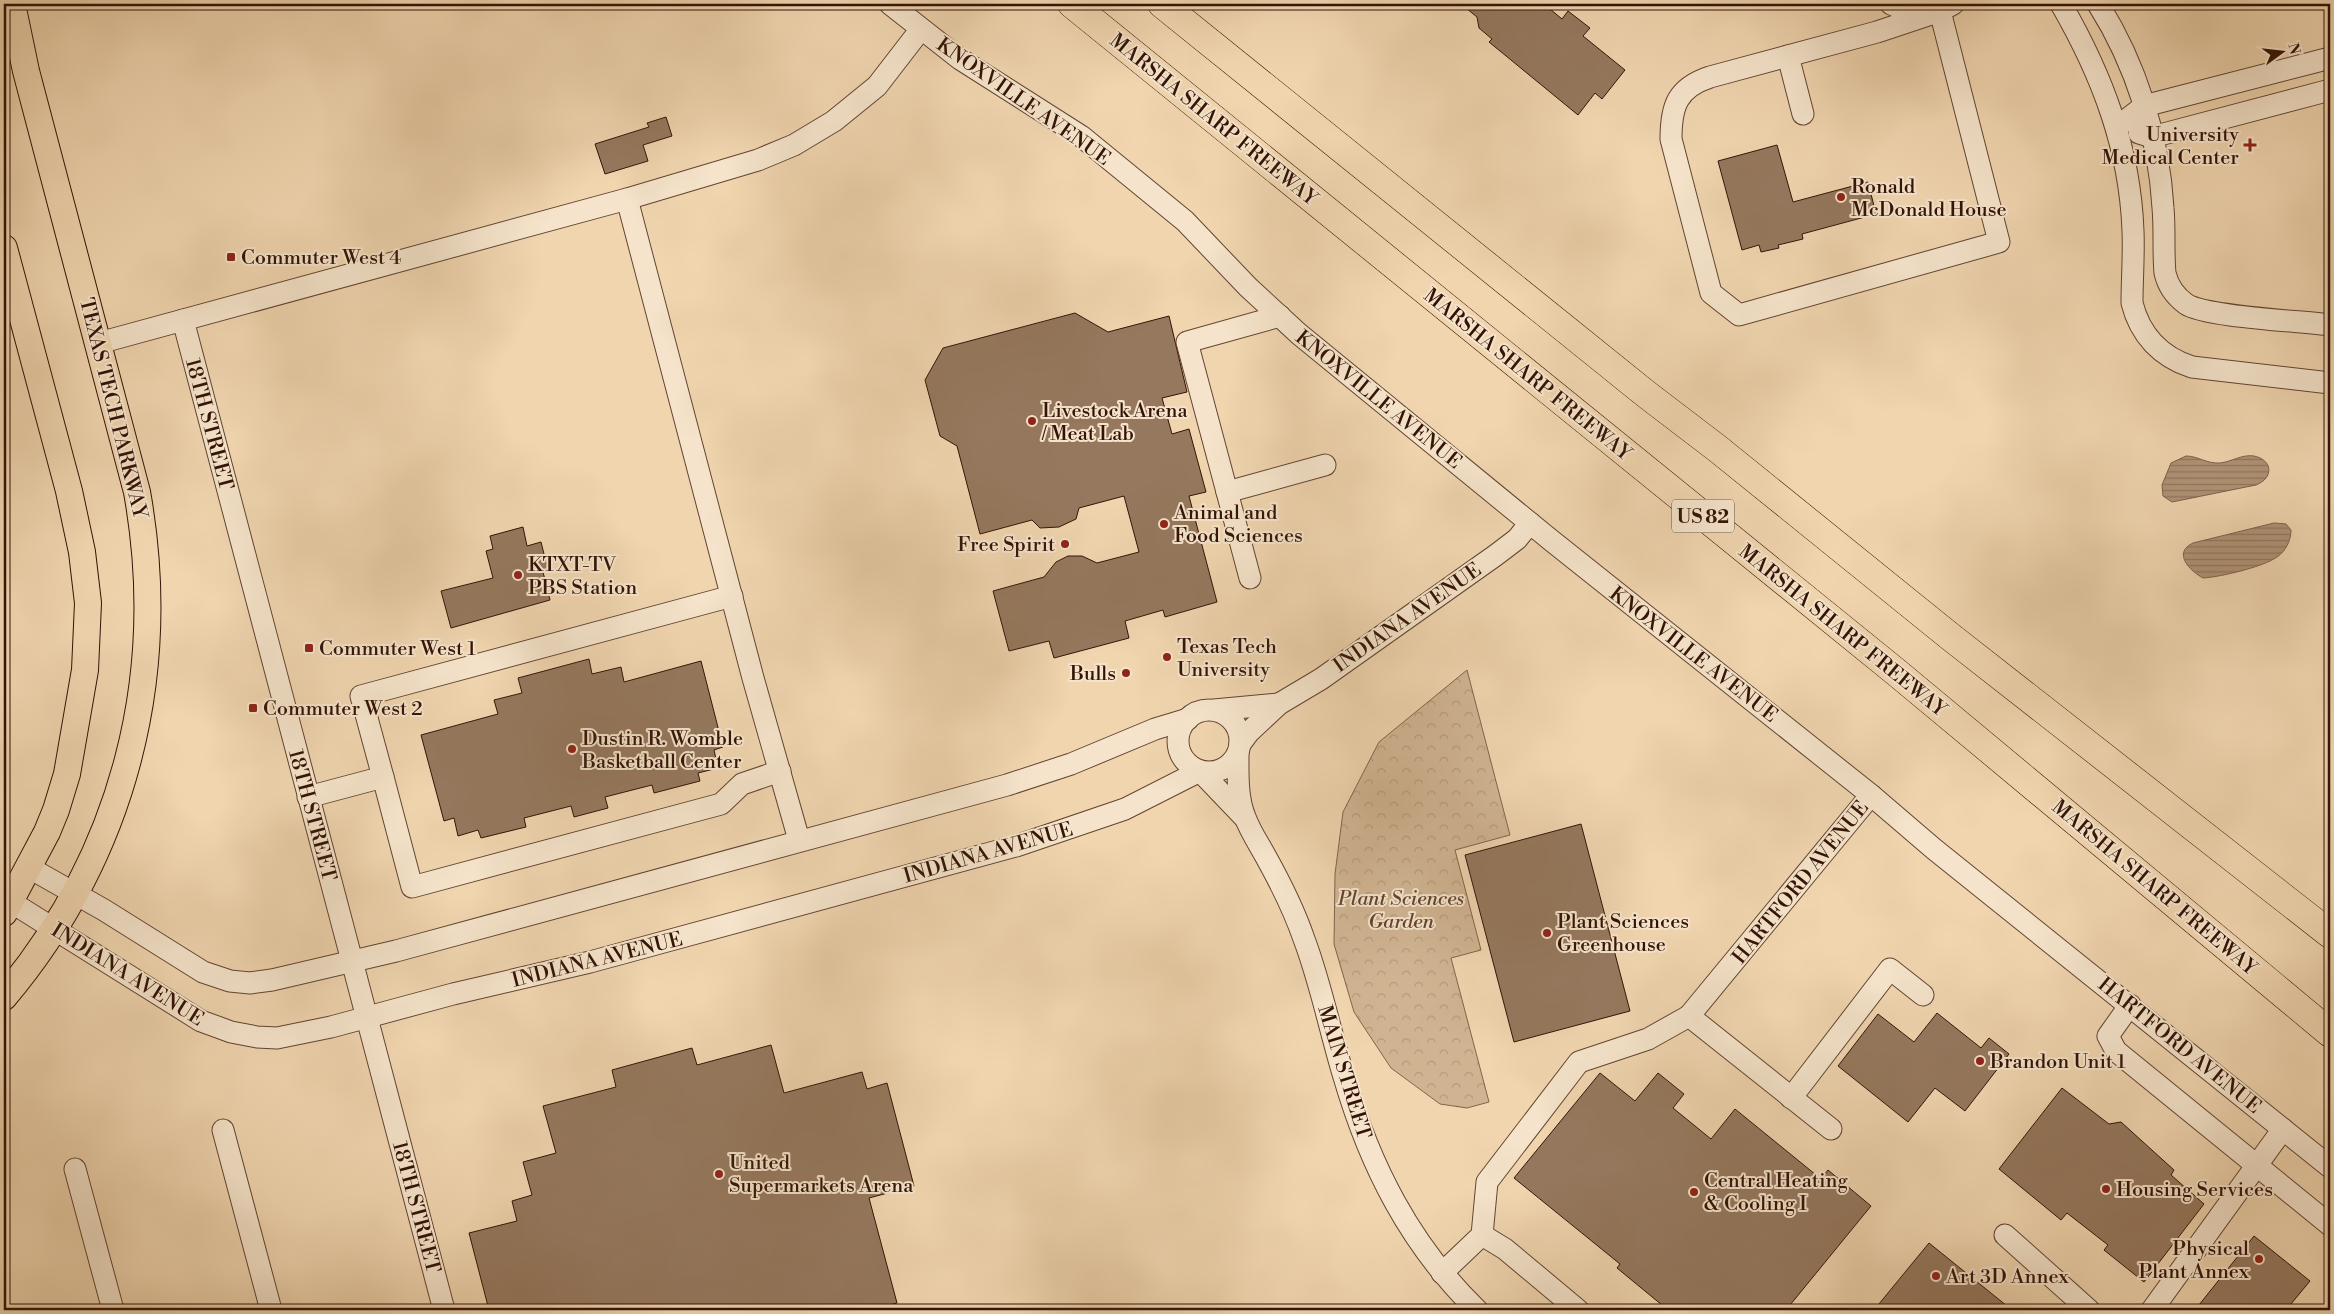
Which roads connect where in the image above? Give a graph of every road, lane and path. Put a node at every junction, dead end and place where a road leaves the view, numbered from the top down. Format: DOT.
graph roads {
  1 [pos="12,4"];
  2 [pos="890,4"];
  3 [pos="1072,4"];
  4 [pos="1162,4"];
  5 [pos="1174,4"];
  6 [pos="1891,4"];
  7 [pos="2061,4"];
  8 [pos="2098,4"];
  9 [pos="1946,7"];
  10 [pos="921,29"];
  11 [pos="1225,55"];
  12 [pos="1788,56"];
  13 [pos="2330,58"];
  14 [pos="2330,90"];
  15 [pos="2144,106"];
  16 [pos="1804,114"];
  17 [pos="2117,127"];
  18 [pos="2152,137"];
  19 [pos="627,199"];
  20 [pos="4,248"];
  21 [pos="1280,316"];
  22 [pos="183,320"];
  23 [pos="2330,325"];
  24 [pos="99,343"];
  25 [pos="2330,383"];
  26 [pos="1324,466"];
  27 [pos="1227,492"];
  28 [pos="1530,523"];
  29 [pos="1250,578"];
  30 [pos="732,596"];
  31 [pos="1279,704"];
  32 [pos="1214,710"];
  33 [pos="1188,718"];
  34 [pos="1239,749"];
  35 [pos="1200,771"];
  36 [pos="780,772"];
  37 [pos="383,777"];
  38 [pos="1871,794"];
  39 [pos="308,797"];
  40 [pos="1244,817"];
  41 [pos="799,840"];
  42 [pos="28,867"];
  43 [pos="74,893"];
  44 [pos="7,907"];
  45 [pos="53,928"];
  46 [pos="2330,934"];
  47 [pos="352,962"];
  48 [pos="1923,995"];
  49 [pos="4,997"];
  50 [pos="2130,1005"];
  51 [pos="1688,1016"];
  52 [pos="366,1018"];
  53 [pos="2330,1033"];
  54 [pos="1791,1098"];
  55 [pos="1831,1129"];
  56 [pos="2284,1129"];
  57 [pos="223,1130"];
  58 [pos="2257,1165"];
  59 [pos="2330,1167"];
  60 [pos="75,1169"];
  61 [pos="2330,1225"];
  62 [pos="1482,1235"];
  63 [pos="2005,1235"];
  64 [pos="1442,1273"];
  65 [pos="112,1310"];
  66 [pos="271,1310"];
  67 [pos="444,1310"];
  68 [pos="1477,1310"];
  69 [pos="1578,1310"];
  70 [pos="2089,1310"];
  71 [pos="2152,1310"];
  1 -- 24 [label="main road, TEXAS TECH PARKWAY"];
  2 -- 10 [label="street, KNOXVILLE AVENUE"];
  3 -- 53 [label="highway, MARSHA SHARP FREEWAY / US 82"];
  4 -- 11 [label="highway, US 82"];
  5 -- 11 [label="highway"];
  6 -- 9 [label="street"];
  7 -- 17 [label="street"];
  8 -- 15 [label="street"];
  9 -- 12 [label="street"];
  9 -- 12 [label="street"];
  10 -- 19 [label="street"];
  10 -- 21 [label="street, KNOXVILLE AVENUE"];
  11 -- 46 [label="highway, US 82"];
  12 -- 16 [label="street"];
  13 -- 15 [label="street"];
  14 -- 18 [label="street"];
  15 -- 17 [label="street"];
  15 -- 18 [label="street"];
  17 -- 18 [label="street"];
  17 -- 25 [label="street"];
  18 -- 23 [label="street"];
  19 -- 22 [label="street"];
  19 -- 30 [label="street"];
  20 -- 42 [label="main road"];
  21 -- 27 [label="street"];
  21 -- 28 [label="street, KNOXVILLE AVENUE"];
  22 -- 24 [label="street"];
  22 -- 39 [label="street, 18TH STREET"];
  24 -- 43 [label="main road, TEXAS TECH PARKWAY"];
  26 -- 27 [label="street"];
  27 -- 29 [label="street"];
  28 -- 31 [label="street, INDIANA AVENUE"];
  28 -- 38 [label="street, KNOXVILLE AVENUE"];
  30 -- 36 [label="street"];
  30 -- 37 [label="street"];
  31 -- 32 [label="street, INDIANA AVENUE"];
  31 -- 34 [label="street, INDIANA AVENUE"];
  32 -- 33 [label="street"];
  32 -- 34 [label="street"];
  33 -- 35 [label="street"];
  33 -- 41 [label="street, INDIANA AVENUE"];
  34 -- 35 [label="street"];
  34 -- 40 [label="street, MAIN STREET"];
  35 -- 40 [label="street, MAIN STREET"];
  35 -- 52 [label="street, INDIANA AVENUE"];
  36 -- 37 [label="street"];
  36 -- 41 [label="street"];
  37 -- 39 [label="street"];
  38 -- 50 [label="street, HARTFORD AVENUE"];
  38 -- 51 [label="street, HARTFORD AVENUE"];
  39 -- 47 [label="street, 18TH STREET"];
  40 -- 64 [label="street, MAIN STREET"];
  41 -- 47 [label="street, INDIANA AVENUE"];
  42 -- 43 [label="street, INDIANA AVENUE"];
  42 -- 44 [label="main road"];
  43 -- 45 [label="main road, TEXAS TECH PARKWAY"];
  43 -- 47 [label="street, INDIANA AVENUE"];
  44 -- 45 [label="street, INDIANA AVENUE"];
  45 -- 49 [label="main road, TEXAS TECH PARKWAY"];
  45 -- 52 [label="street, INDIANA AVENUE"];
  47 -- 52 [label="street, 18TH STREET"];
  48 -- 54 [label="street"];
  50 -- 56 [label="street, HARTFORD AVENUE"];
  50 -- 58 [label="street"];
  51 -- 54 [label="street"];
  51 -- 62 [label="street, HARTFORD AVENUE"];
  52 -- 67 [label="street, 18TH STREET"];
  54 -- 55 [label="street"];
  56 -- 58 [label="street"];
  56 -- 59 [label="street, HARTFORD AVENUE"];
  57 -- 66 [label="street"];
  58 -- 61 [label="street"];
  58 -- 71 [label="street"];
  60 -- 65 [label="street"];
  62 -- 64 [label="street"];
  62 -- 69 [label="street"];
  63 -- 70 [label="street"];
  64 -- 68 [label="street, MAIN STREET"];
}
